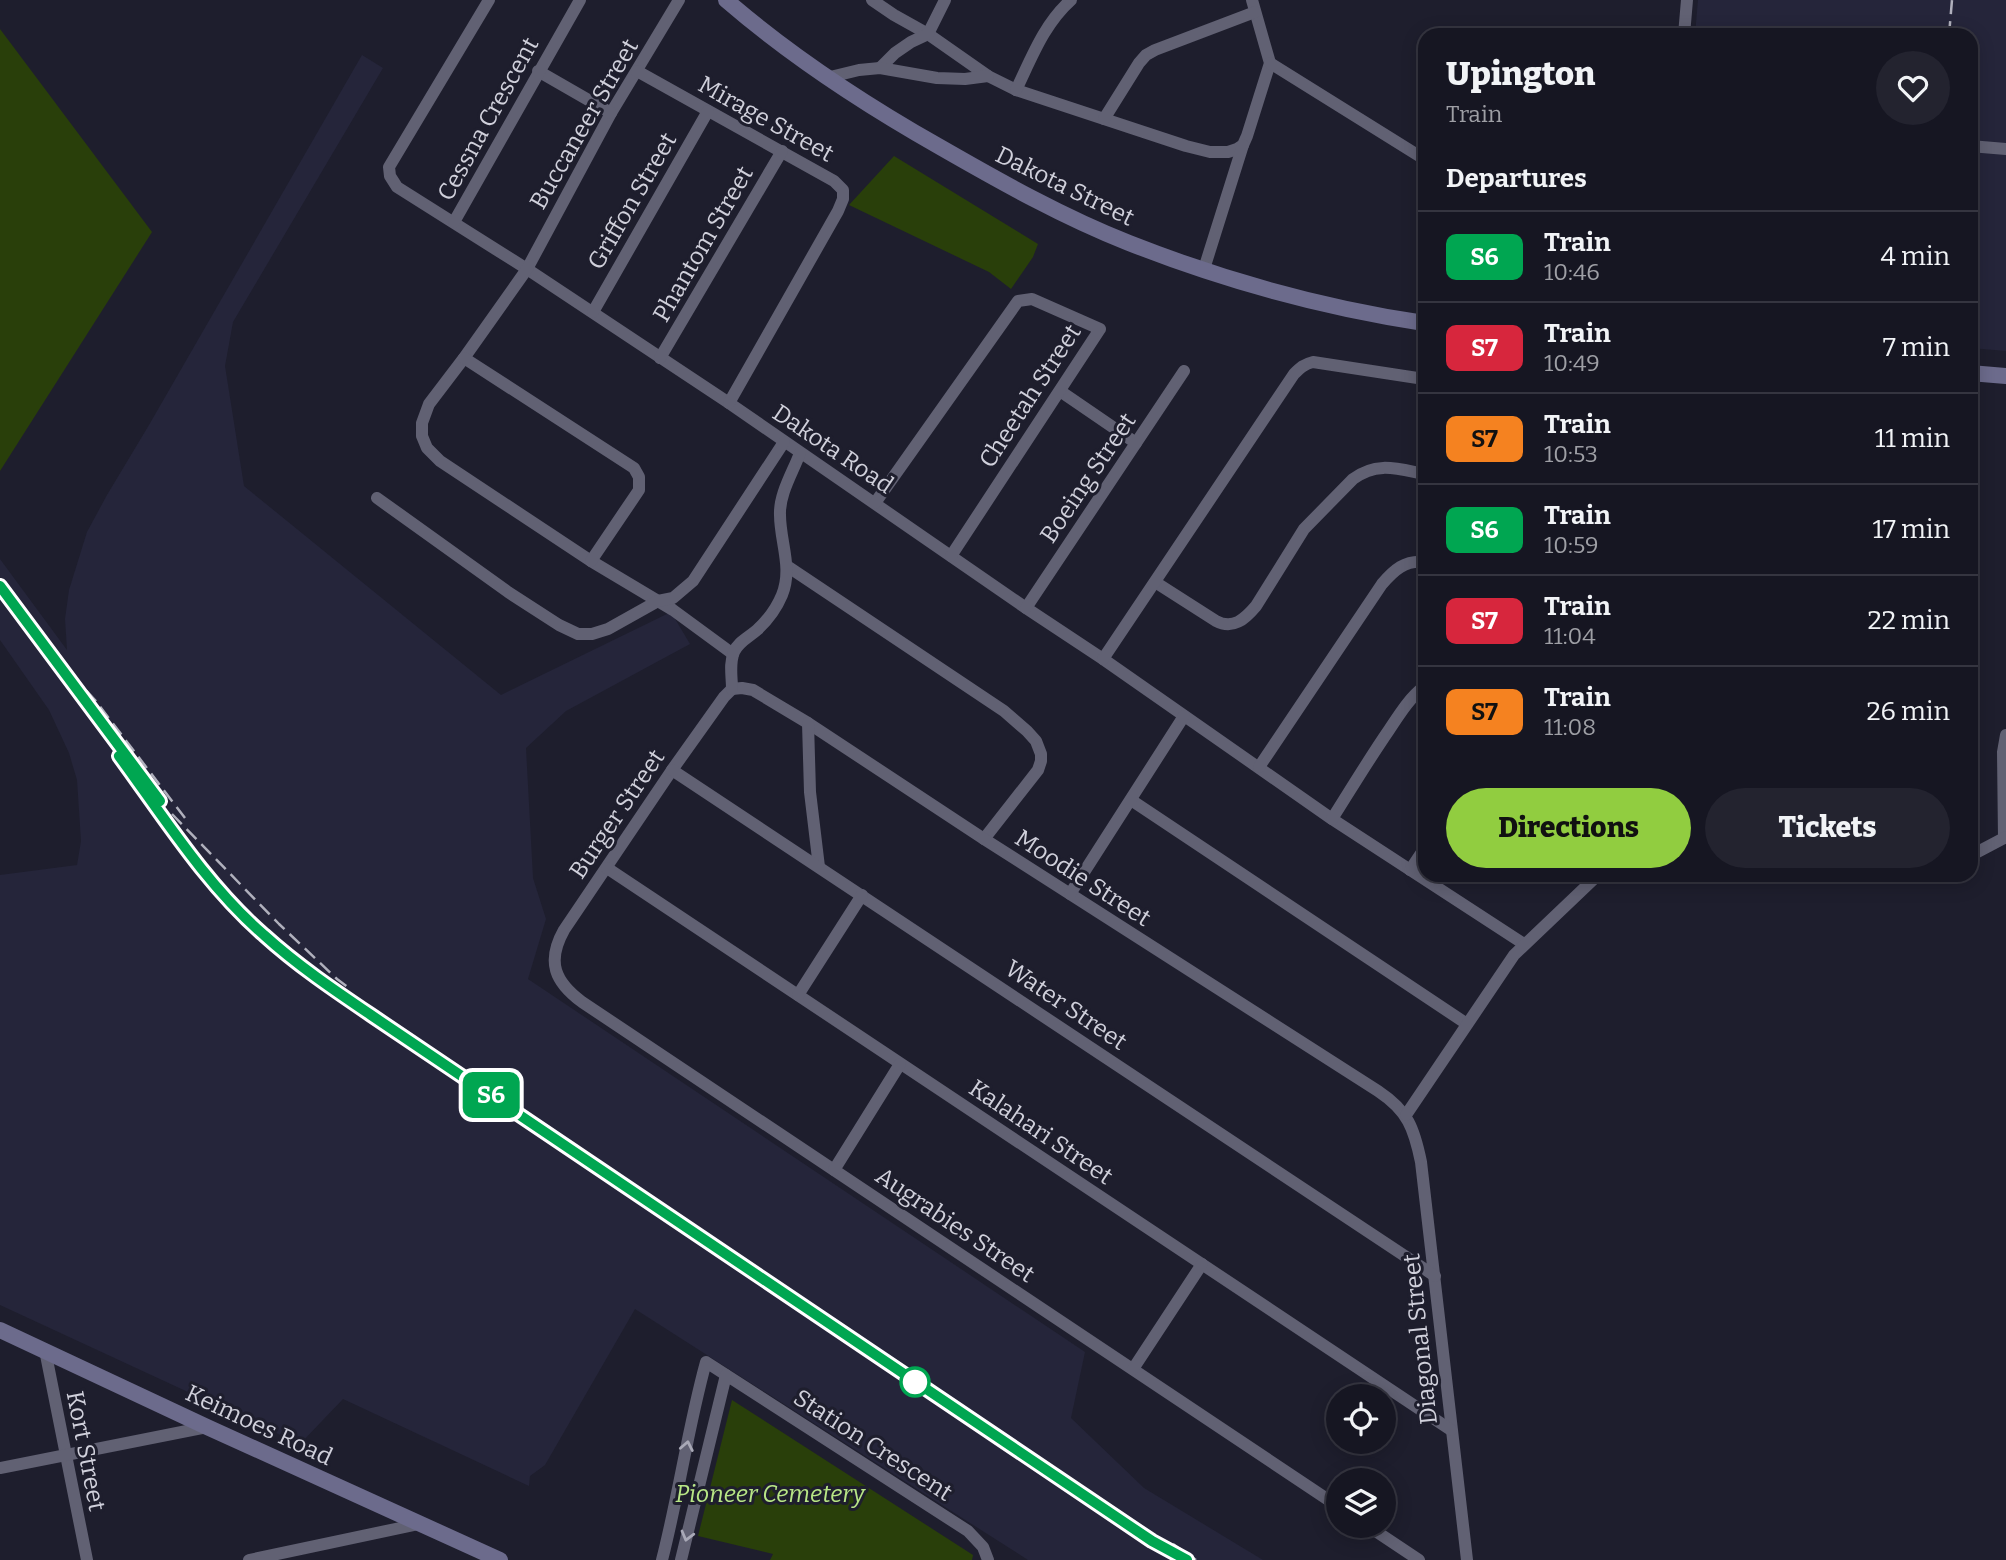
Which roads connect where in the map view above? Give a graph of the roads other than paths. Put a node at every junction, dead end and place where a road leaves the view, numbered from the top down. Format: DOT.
graph roads {
  1 [pos="489,0"];
  2 [pos="580,0"];
  3 [pos="679,0"];
  4 [pos="726,0"];
  5 [pos="872,0"];
  6 [pos="945,0"];
  7 [pos="1071,0"];
  8 [pos="1687,0"];
  9 [pos="1254,6"];
  10 [pos="1685,28"];
  11 [pos="928,34"];
  12 [pos="1270,63"];
  13 [pos="880,68"];
  14 [pos="538,71"];
  15 [pos="637,71"];
  16 [pos="988,76"];
  17 [pos="826,78"];
  18 [pos="1016,90"];
  19 [pos="708,111"];
  20 [pos="611,113"];
  21 [pos="1104,119"];
  22 [pos="1243,145"];
  23 [pos="1978,147"];
  24 [pos="2006,149"];
  25 [pos="782,151"];
  26 [pos="1418,155"];
  27 [pos="454,222"];
  28 [pos="527,269"];
  29 [pos="1204,269"];
  30 [pos="593,312"];
  31 [pos="1418,322"];
  32 [pos="464,358"];
  33 [pos="660,358"];
  34 [pos="1184,371"];
  35 [pos="1978,374"];
  36 [pos="2006,376"];
  37 [pos="1418,378"];
  38 [pos="1060,391"];
  39 [pos="729,403"];
  40 [pos="784,442"];
  41 [pos="1136,443"];
  42 [pos="800,453"];
  43 [pos="1418,473"];
  44 [pos="377,498"];
  45 [pos="876,503"];
  46 [pos="951,556"];
  47 [pos="591,561"];
  48 [pos="1418,563"];
  49 [pos="787,566"];
  50 [pos="1155,582"];
  51 [pos="658,601"];
  52 [pos="1026,608"];
  53 [pos="733,654"];
  54 [pos="1103,659"];
  55 [pos="732,689"];
  56 [pos="1418,692"];
  57 [pos="1184,716"];
  58 [pos="808,723"];
  59 [pos="2006,735"];
  60 [pos="1259,767"];
  61 [pos="672,771"];
  62 [pos="1131,800"];
  63 [pos="1332,819"];
  64 [pos="2005,838"];
  65 [pos="984,839"];
  66 [pos="1978,852"];
  67 [pos="1418,858"];
  68 [pos="819,867"];
  69 [pos="607,868"];
  70 [pos="1410,870"];
  71 [pos="1418,875"];
  72 [pos="1428,882"];
  73 [pos="1585,882"];
  74 [pos="1070,894"];
  75 [pos="862,895"];
  76 [pos="1524,944"];
  77 [pos="556,971"];
  78 [pos="797,995"];
  79 [pos="1467,1024"];
  80 [pos="900,1063"];
  81 [pos="1406,1115"];
  82 [pos="834,1170"];
  83 [pos="1202,1264"];
  84 [pos="1435,1276"];
  85 [pos="0,1330"];
  86 [pos="45,1350"];
  87 [pos="1133,1368"];
  88 [pos="726,1375"];
  89 [pos="207,1427"];
  90 [pos="1451,1430"];
  91 [pos="66,1455"];
  92 [pos="0,1468"];
  93 [pos="1326,1498"];
  94 [pos="419,1524"];
  95 [pos="1386,1538"];
  96 [pos="87,1560"];
  97 [pos="249,1560"];
  98 [pos="500,1560"];
  99 [pos="662,1560"];
  100 [pos="681,1560"];
  101 [pos="988,1560"];
  102 [pos="1419,1560"];
  103 [pos="1467,1560"];
  1 -- 27 [label="street, Dakota Road"];
  2 -- 14 [label="street, Cessna Crescent"];
  3 -- 15 [label="street, Buccaneer Street"];
  4 -- 17 [label="street, Dakota Street"];
  5 -- 11 [label="street"];
  6 -- 11 [label="street"];
  7 -- 18 [label="street"];
  8 -- 10 [label="street"];
  9 -- 12 [label="street"];
  9 -- 21 [label="street"];
  11 -- 13 [label="street"];
  11 -- 16 [label="street"];
  12 -- 22 [label="street"];
  12 -- 26 [label="street"];
  13 -- 16 [label="street"];
  13 -- 17 [label="street"];
  14 -- 20 [label="street"];
  14 -- 27 [label="street, Cessna Crescent"];
  15 -- 19 [label="street, Mirage Street"];
  15 -- 20 [label="street, Buccaneer Street"];
  16 -- 18 [label="street"];
  17 -- 29 [label="street, Dakota Street"];
  18 -- 21 [label="street"];
  19 -- 25 [label="street, Mirage Street"];
  19 -- 30 [label="street, Griffon Street"];
  20 -- 28 [label="street, Buccaneer Street"];
  21 -- 22 [label="street"];
  22 -- 29 [label="street"];
  23 -- 24 [label="street"];
  25 -- 33 [label="street, Phantom Street"];
  25 -- 39 [label="street, Mirage Street"];
  27 -- 28 [label="street, Dakota Road"];
  28 -- 30 [label="street, Dakota Road"];
  28 -- 32 [label="street, Buccaneer Street"];
  29 -- 31 [label="street, Dakota Street"];
  30 -- 33 [label="street, Dakota Road"];
  32 -- 47 [label="street, Buccaneer Street"];
  32 -- 47 [label="street"];
  33 -- 39 [label="street, Dakota Road"];
  34 -- 41 [label="street, Boeing Street"];
  35 -- 36 [label="street"];
  37 -- 50 [label="street"];
  38 -- 41 [label="street"];
  38 -- 45 [label="street, Cheetah Street"];
  38 -- 46 [label="street, Cheetah Street"];
  39 -- 40 [label="street, Dakota Road"];
  40 -- 42 [label="street, Dakota Road"];
  40 -- 51 [label="street"];
  41 -- 52 [label="street, Boeing Street"];
  42 -- 45 [label="street, Dakota Road"];
  42 -- 49 [label="street"];
  43 -- 50 [label="street"];
  44 -- 51 [label="street"];
  45 -- 46 [label="street, Dakota Road"];
  46 -- 52 [label="street, Dakota Road"];
  47 -- 51 [label="street, Buccaneer Street"];
  48 -- 60 [label="street"];
  49 -- 53 [label="street"];
  49 -- 65 [label="street"];
  50 -- 54 [label="street"];
  51 -- 53 [label="street, Buccaneer Street"];
  52 -- 54 [label="street, Dakota Road"];
  53 -- 55 [label="street"];
  54 -- 57 [label="street, Dakota Road"];
  55 -- 58 [label="street, Moodie Street"];
  55 -- 61 [label="street, Burger Street"];
  56 -- 63 [label="street"];
  57 -- 60 [label="street, Dakota Road"];
  57 -- 62 [label="street"];
  58 -- 65 [label="street, Moodie Street"];
  58 -- 68 [label="street"];
  59 -- 64 [label="street"];
  60 -- 63 [label="street, Dakota Road"];
  61 -- 68 [label="street, Water Street"];
  61 -- 69 [label="street, Burger Street"];
  62 -- 74 [label="street"];
  62 -- 79 [label="street"];
  63 -- 70 [label="street, Dakota Road"];
  64 -- 66 [label="street"];
  65 -- 74 [label="street, Moodie Street"];
  67 -- 70 [label="street"];
  68 -- 75 [label="street, Water Street"];
  69 -- 77 [label="street, Burger Street"];
  69 -- 78 [label="street, Kalahari Street"];
  70 -- 71 [label="street, Dakota Road"];
  72 -- 76 [label="street, Dakota Road"];
  73 -- 76 [label="street"];
  74 -- 81 [label="street, Moodie Street"];
  75 -- 78 [label="street"];
  75 -- 84 [label="street, Water Street"];
  76 -- 79 [label="street"];
  77 -- 82 [label="street, Augrabies Street"];
  78 -- 80 [label="street, Kalahari Street"];
  79 -- 81 [label="street"];
  80 -- 82 [label="street"];
  80 -- 83 [label="street, Kalahari Street"];
  81 -- 84 [label="street, Diagonal Street"];
  82 -- 87 [label="street, Augrabies Street"];
  83 -- 87 [label="street"];
  83 -- 90 [label="street, Kalahari Street"];
  84 -- 90 [label="street, Diagonal Street"];
  85 -- 86 [label="street, Keimoes Road"];
  86 -- 89 [label="street, Keimoes Road"];
  86 -- 91 [label="street, Kort Street"];
  87 -- 93 [label="street, Augrabies Street"];
  99 -- 88 [label="street, Station Crescent, one-way"];
  88 -- 100 [label="street, one-way"];
  88 -- 101 [label="street, Station Crescent"];
  89 -- 91 [label="street"];
  89 -- 94 [label="street, Keimoes Road"];
  90 -- 103 [label="street, Diagonal Street"];
  91 -- 92 [label="street"];
  91 -- 96 [label="street, Kort Street"];
  94 -- 97 [label="street"];
  94 -- 98 [label="street, Keimoes Road"];
  95 -- 102 [label="street"];
}
